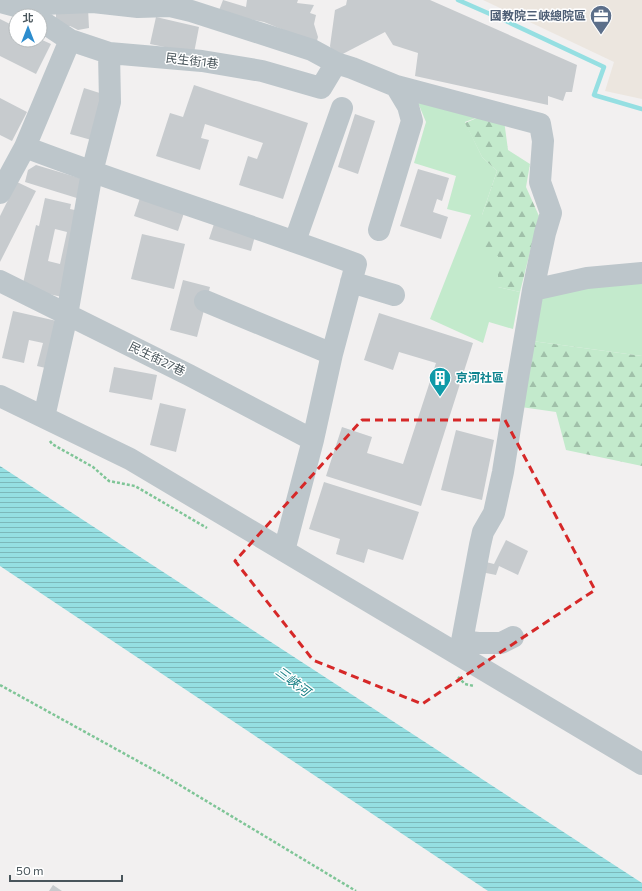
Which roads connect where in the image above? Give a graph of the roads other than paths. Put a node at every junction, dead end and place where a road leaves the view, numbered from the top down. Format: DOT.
graph roads {
  1 [pos="0,2"];
  2 [pos="11,8"];
  3 [pos="42,8"];
  4 [pos="48,28"];
  5 [pos="70,40"];
  6 [pos="109,53"];
  7 [pos="336,63"];
  8 [pos="396,86"];
  9 [pos="342,108"];
  10 [pos="25,147"];
  11 [pos="92,172"];
  12 [pos="0,194"];
  13 [pos="379,230"];
  14 [pos="286,238"];
  15 [pos="642,273"];
  16 [pos="0,281"];
  17 [pos="351,282"];
  18 [pos="533,290"];
  19 [pos="394,295"];
  20 [pos="205,301"];
  21 [pos="67,315"];
  22 [pos="332,354"];
  23 [pos="0,396"];
  24 [pos="44,417"];
  25 [pos="313,440"];
  26 [pos="284,551"];
  27 [pos="513,637"];
  28 [pos="460,648"];
  29 [pos="642,764"];
  1 -- 2 [label="street, 民生街1巷"];
  3 -- 7 [label="street"];
  4 -- 5 [label="street, 民生街1巷"];
  5 -- 6 [label="street, 民生街1巷"];
  5 -- 10 [label="street"];
  6 -- 7 [label="street, 民生街1巷"];
  6 -- 11 [label="street"];
  7 -- 8 [label="street"];
  8 -- 13 [label="street"];
  8 -- 18 [label="street"];
  9 -- 14 [label="street"];
  10 -- 11 [label="street"];
  10 -- 12 [label="street"];
  11 -- 14 [label="street"];
  11 -- 21 [label="street"];
  14 -- 17 [label="street"];
  15 -- 18 [label="street"];
  16 -- 21 [label="street, 民生街27巷"];
  17 -- 19 [label="street"];
  17 -- 22 [label="street"];
  18 -- 28 [label="street"];
  20 -- 22 [label="street"];
  21 -- 24 [label="street"];
  21 -- 25 [label="street, 民生街27巷"];
  22 -- 25 [label="street"];
  23 -- 24 [label="street"];
  24 -- 26 [label="street"];
  25 -- 26 [label="street"];
  26 -- 28 [label="street"];
  27 -- 28 [label="street"];
  28 -- 29 [label="street"];
}
